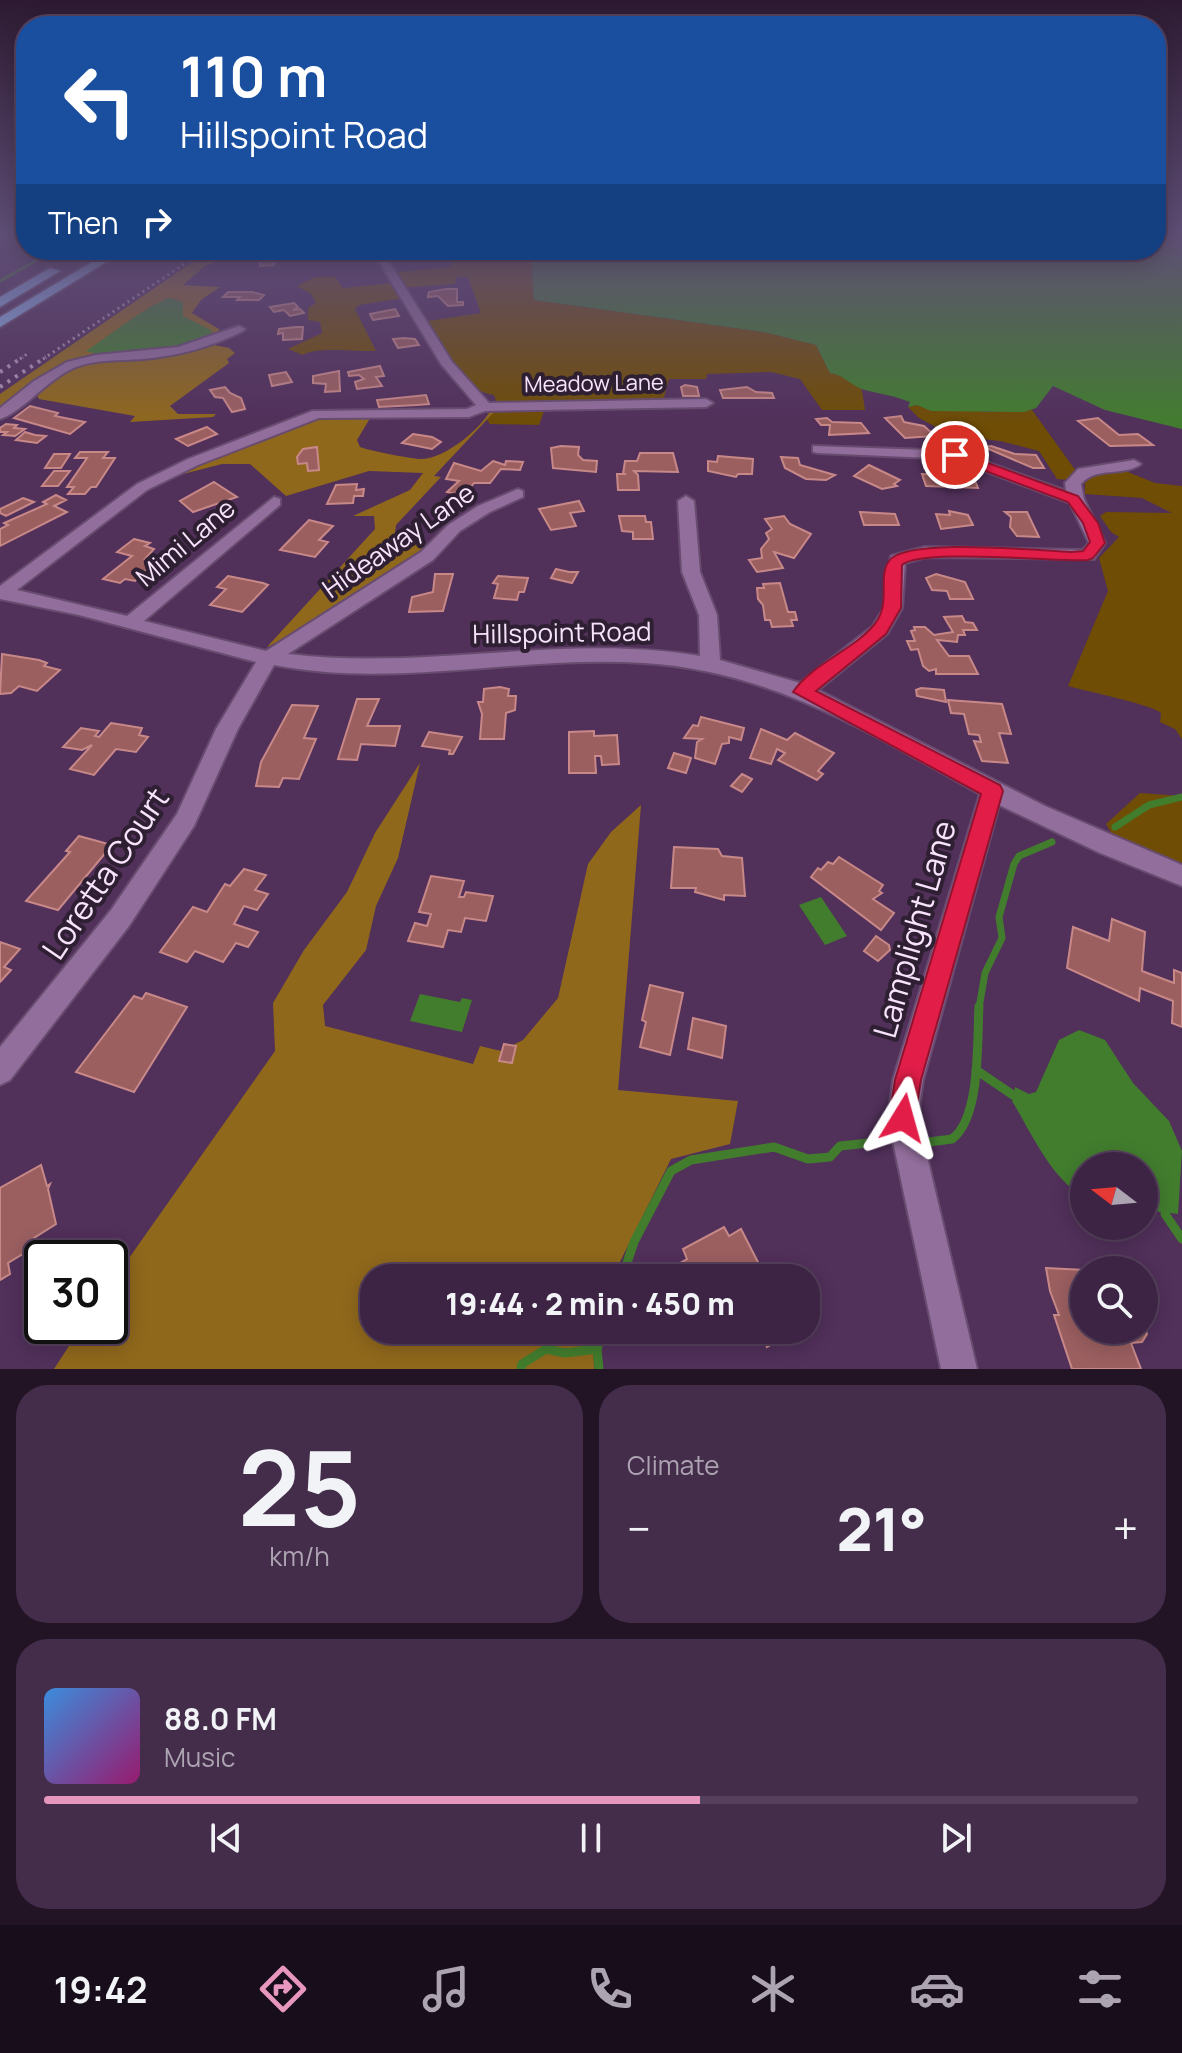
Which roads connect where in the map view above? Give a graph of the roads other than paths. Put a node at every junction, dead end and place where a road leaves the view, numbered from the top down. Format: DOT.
graph roads {
  1 [pos="41,298"];
  2 [pos="409,298"];
  3 [pos="0,323"];
  4 [pos="239,329"];
  5 [pos="706,403"];
  6 [pos="483,407"];
  7 [pos="0,415"];
  8 [pos="818,449"];
  9 [pos="1134,464"];
  10 [pos="518,494"];
  11 [pos="1073,499"];
  12 [pos="686,501"];
  13 [pos="274,502"];
  14 [pos="1,594"];
  15 [pos="130,623"];
  16 [pos="268,658"];
  17 [pos="710,664"];
  18 [pos="802,692"];
  19 [pos="992,791"];
  20 [pos="1182,876"];
  21 [pos="0,1070"];
  22 [pos="959,1369"];
  1 -- 3 [label="highway"];
  2 -- 6 [label="street"];
  4 -- 7 [label="street"];
  5 -- 6 [label="street, Meadow Lane"];
  6 -- 14 [label="street, Meadow Lane"];
  8 -- 11 [label="street"];
  9 -- 11 [label="street"];
  10 -- 16 [label="street, Hideaway Lane"];
  11 -- 18 [label="street"];
  12 -- 17 [label="street"];
  13 -- 15 [label="street, Mimi Lane"];
  14 -- 15 [label="street, Hillspoint Road"];
  15 -- 16 [label="street, Hillspoint Road"];
  16 -- 17 [label="street, Hillspoint Road"];
  16 -- 21 [label="street, Loretta Court"];
  17 -- 18 [label="street, Hillspoint Road"];
  18 -- 19 [label="street, Hillspoint Road"];
  19 -- 20 [label="street, Hillspoint Road"];
  19 -- 22 [label="street, Lamplight Lane"];
}
